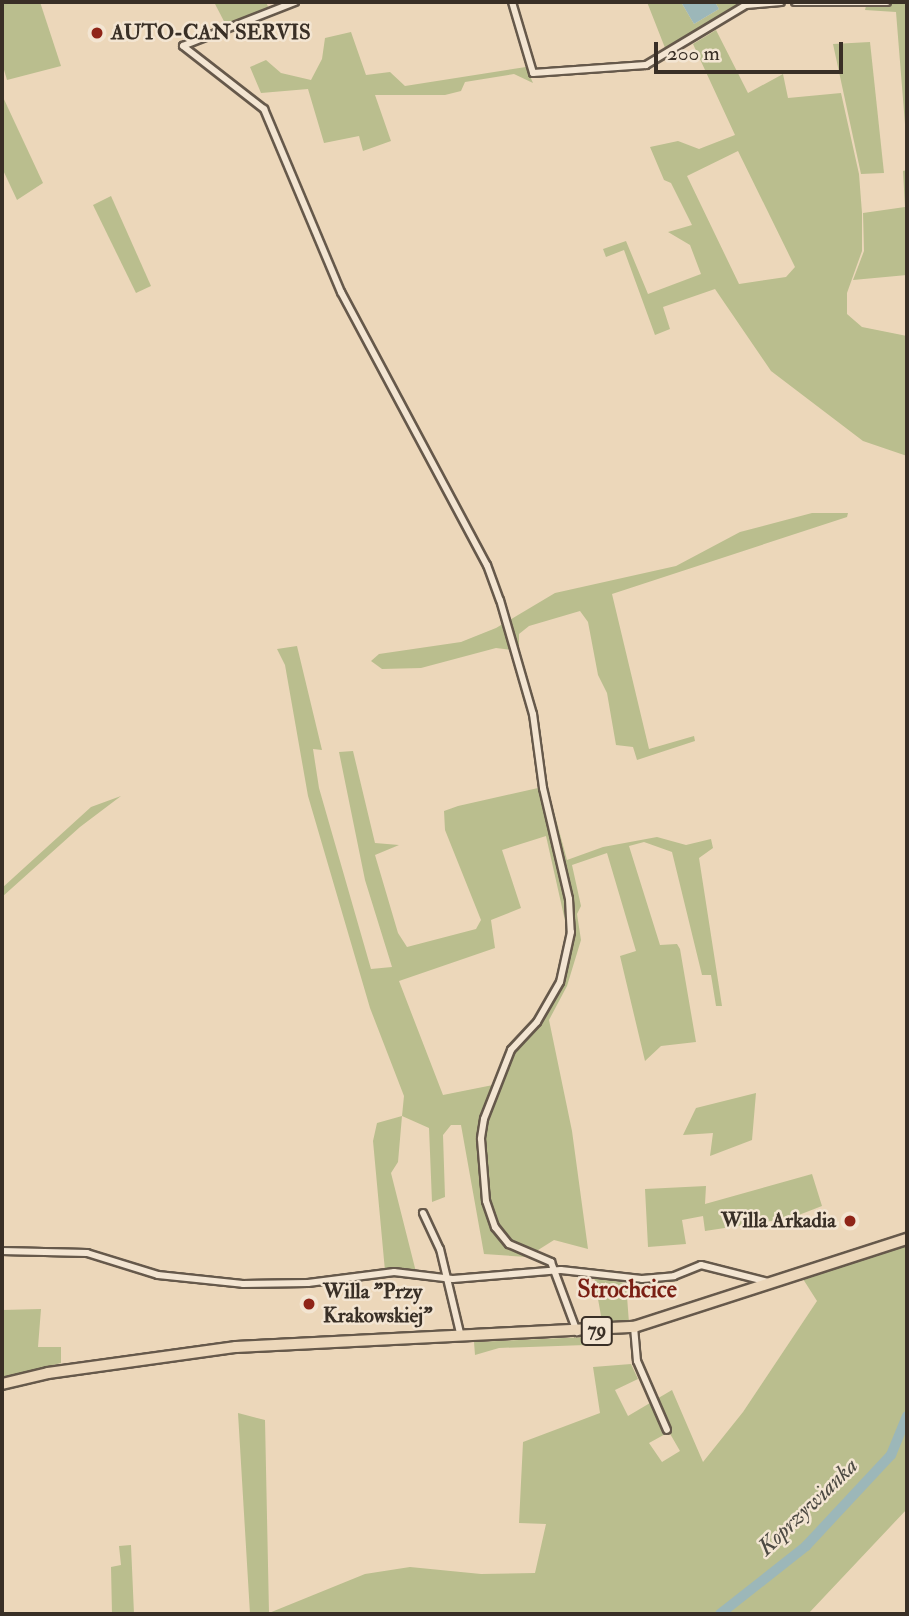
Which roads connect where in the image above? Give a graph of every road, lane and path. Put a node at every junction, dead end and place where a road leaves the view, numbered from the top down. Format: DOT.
graph roads {
  1 [pos="295,2"];
  2 [pos="512,2"];
  3 [pos="781,2"];
  4 [pos="795,2"];
  5 [pos="887,2"];
  6 [pos="746,3"];
  7 [pos="423,1213"];
  8 [pos="907,1239"];
  9 [pos="2,1251"];
  10 [pos="556,1270"];
  11 [pos="446,1278"];
  12 [pos="772,1285"];
  13 [pos="634,1327"];
  14 [pos="577,1332"];
  15 [pos="461,1337"];
  16 [pos="2,1384"];
  17 [pos="667,1430"];
  1 -- 10 [label="street"];
  2 -- 6 [label="street"];
  3 -- 6 [label="street"];
  4 -- 5 [label="street"];
  7 -- 11 [label="street"];
  8 -- 12 [label="main road, 79"];
  9 -- 11 [label="street"];
  10 -- 11 [label="street"];
  10 -- 12 [label="street"];
  10 -- 14 [label="street"];
  11 -- 15 [label="street"];
  12 -- 13 [label="main road, 79"];
  13 -- 14 [label="main road, 79"];
  13 -- 17 [label="street"];
  14 -- 15 [label="main road, 79"];
  15 -- 16 [label="main road, 79"];
}
